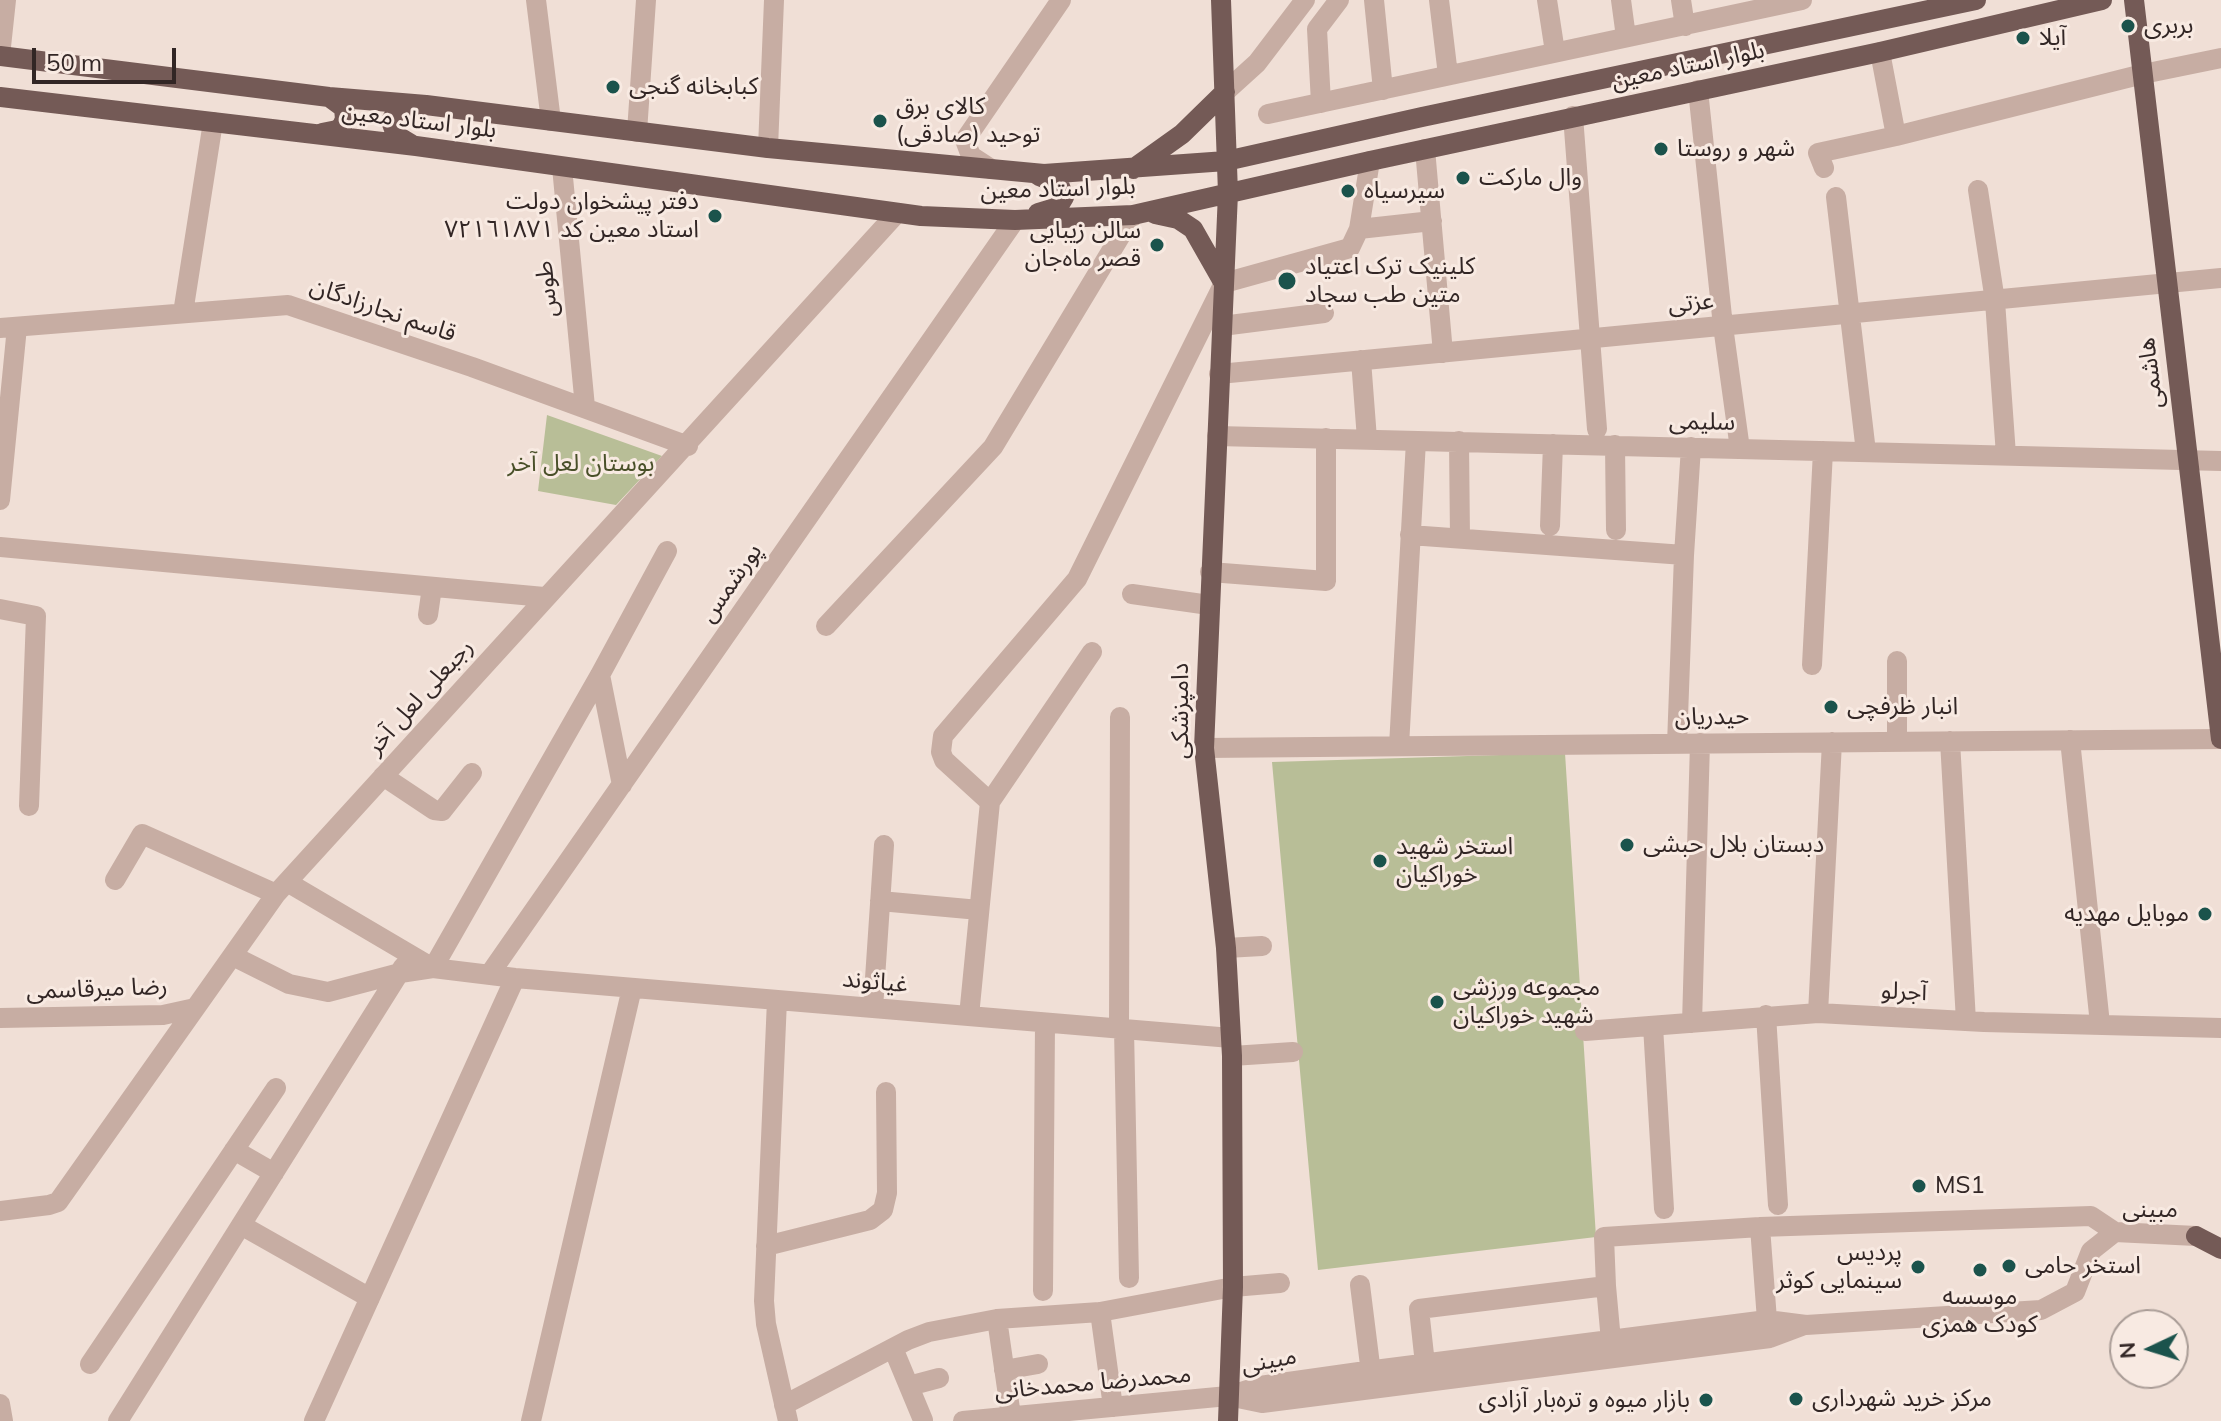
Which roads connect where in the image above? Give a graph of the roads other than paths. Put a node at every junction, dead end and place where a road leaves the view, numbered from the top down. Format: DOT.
graph roads {
  1 [pos="6,0"];
  2 [pos="536,0"];
  3 [pos="646,0"];
  4 [pos="774,0"];
  5 [pos="1061,0"];
  6 [pos="1221,0"];
  7 [pos="1305,0"];
  8 [pos="1339,0"];
  9 [pos="1374,0"];
  10 [pos="1439,0"];
  11 [pos="1547,0"];
  12 [pos="1621,0"];
  13 [pos="1681,0"];
  14 [pos="1802,0"];
  15 [pos="1976,0"];
  16 [pos="2102,0"];
  17 [pos="2134,0"];
  18 [pos="1942,4"];
  19 [pos="1750,6"];
  20 [pos="1685,26"];
  21 [pos="1626,37"];
  22 [pos="1555,52"];
  23 [pos="1880,52"];
  24 [pos="0,56"];
  25 [pos="2221,58"];
  26 [pos="2143,74"];
  27 [pos="1448,75"];
  28 [pos="1383,90"];
  29 [pos="1698,90"];
  30 [pos="1225,92"];
  31 [pos="0,97"];
  32 [pos="329,97"];
  33 [pos="1321,103"];
  34 [pos="426,105"];
  35 [pos="1268,114"];
  36 [pos="1573,116"];
  37 [pos="1422,117"];
  38 [pos="551,121"];
  39 [pos="213,122"];
  40 [pos="637,132"];
  41 [pos="314,134"];
  42 [pos="1896,136"];
  43 [pos="416,146"];
  44 [pos="768,148"];
  45 [pos="1425,149"];
  46 [pos="1226,161"];
  47 [pos="1370,161"];
  48 [pos="562,167"];
  49 [pos="1824,168"];
  50 [pos="991,169"];
  51 [pos="1132,170"];
  52 [pos="1036,174"];
  53 [pos="1978,190"];
  54 [pos="1228,193"];
  55 [pos="1836,197"];
  56 [pos="897,213"];
  57 [pos="1140,214"];
  58 [pos="1015,220"];
  59 [pos="1432,221"];
  60 [pos="1359,229"];
  61 [pos="2221,278"];
  62 [pos="1224,283"];
  63 [pos="2167,285"];
  64 [pos="1995,301"];
  65 [pos="183,313"];
  66 [pos="1324,313"];
  67 [pos="1851,314"];
  68 [pos="1222,326"];
  69 [pos="1723,326"];
  70 [pos="8,327"];
  71 [pos="1590,339"];
  72 [pos="1443,353"];
  73 [pos="1361,360"];
  74 [pos="1219,374"];
  75 [pos="585,407"];
  76 [pos="1597,429"];
  77 [pos="1217,436"];
  78 [pos="1326,438"];
  79 [pos="1367,439"];
  80 [pos="1416,441"];
  81 [pos="1459,441"];
  82 [pos="1553,444"];
  83 [pos="1615,445"];
  84 [pos="688,446"];
  85 [pos="1691,447"];
  86 [pos="1740,449"];
  87 [pos="1823,451"];
  88 [pos="1866,452"];
  89 [pos="2006,455"];
  90 [pos="2187,460"];
  91 [pos="2221,461"];
  92 [pos="0,500"];
  93 [pos="1550,526"];
  94 [pos="1616,530"];
  95 [pos="1410,535"];
  96 [pos="1460,538"];
  97 [pos="0,547"];
  98 [pos="667,551"];
  99 [pos="1684,555"];
  100 [pos="1210,572"];
  101 [pos="432,587"];
  102 [pos="1132,594"];
  103 [pos="544,597"];
  104 [pos="1209,605"];
  105 [pos="0,609"];
  106 [pos="428,615"];
  107 [pos="826,626"];
  108 [pos="1092,652"];
  109 [pos="1897,661"];
  110 [pos="1812,665"];
  111 [pos="600,675"];
  112 [pos="1120,717"];
  113 [pos="2221,739"];
  114 [pos="2070,740"];
  115 [pos="1950,741"];
  116 [pos="1832,742"];
  117 [pos="1897,742"];
  118 [pos="1700,743"];
  119 [pos="1677,744"];
  120 [pos="1399,746"];
  121 [pos="1204,748"];
  122 [pos="472,773"];
  123 [pos="383,776"];
  124 [pos="622,785"];
  125 [pos="990,802"];
  126 [pos="29,806"];
  127 [pos="884,845"];
  128 [pos="115,880"];
  129 [pos="281,888"];
  130 [pos="880,901"];
  131 [pos="979,910"];
  132 [pos="1262,946"];
  133 [pos="1226,948"];
  134 [pos="412,954"];
  135 [pos="233,956"];
  136 [pos="433,968"];
  137 [pos="400,973"];
  138 [pos="489,975"];
  139 [pos="515,978"];
  140 [pos="632,988"];
  141 [pos="777,1000"];
  142 [pos="195,1008"];
  143 [pos="873,1008"];
  144 [pos="1818,1013"];
  145 [pos="1766,1015"];
  146 [pos="969,1016"];
  147 [pos="0,1018"];
  148 [pos="1966,1021"];
  149 [pos="1045,1023"];
  150 [pos="1692,1023"];
  151 [pos="2100,1024"];
  152 [pos="1653,1026"];
  153 [pos="2221,1028"];
  154 [pos="1122,1029"];
  155 [pos="1585,1031"];
  156 [pos="1232,1047"];
  157 [pos="1293,1052"];
  158 [pos="276,1088"];
  159 [pos="886,1092"];
  160 [pos="234,1150"];
  161 [pos="274,1173"];
  162 [pos="1778,1205"];
  163 [pos="1664,1209"];
  164 [pos="0,1211"];
  165 [pos="241,1225"];
  166 [pos="1760,1227"];
  167 [pos="2115,1232"];
  168 [pos="2221,1233"];
  169 [pos="2196,1236"];
  170 [pos="766,1246"];
  171 [pos="2221,1249"];
  172 [pos="1129,1278"];
  173 [pos="1280,1283"];
  174 [pos="1360,1285"];
  175 [pos="1606,1286"];
  176 [pos="1233,1287"];
  177 [pos="1043,1291"];
  178 [pos="370,1298"];
  179 [pos="1100,1312"];
  180 [pos="997,1319"];
  181 [pos="1767,1320"];
  182 [pos="1806,1325"];
  183 [pos="1611,1341"];
  184 [pos="893,1348"];
  185 [pos="90,1364"];
  186 [pos="1038,1364"];
  187 [pos="1425,1364"];
  188 [pos="1004,1370"];
  189 [pos="939,1378"];
  190 [pos="1372,1379"];
  191 [pos="909,1386"];
  192 [pos="1228,1396"];
  193 [pos="0,1404"];
  194 [pos="1113,1407"];
  195 [pos="786,1413"];
  196 [pos="1011,1416"];
  197 [pos="923,1420"];
  198 [pos="3,1421"];
  199 [pos="118,1421"];
  200 [pos="314,1421"];
  201 [pos="531,1421"];
  202 [pos="963,1421"];
  203 [pos="1228,1421"];
  1 -- 24 [label="street"];
  2 -- 38 [label="street"];
  3 -- 40 [label="street"];
  4 -- 44 [label="street"];
  5 -- 50 [label="street"];
  6 -- 30 [label="main road, دامپزشکی"];
  7 -- 30 [label="street"];
  8 -- 33 [label="street"];
  9 -- 28 [label="street"];
  10 -- 27 [label="street"];
  11 -- 22 [label="street"];
  12 -- 21 [label="street"];
  13 -- 20 [label="street"];
  14 -- 19 [label="street"];
  15 -- 18 [label="main road, بلوار استاد معین"];
  16 -- 23 [label="main road, بلوار استاد معین"];
  17 -- 26 [label="main road, هاشمی"];
  18 -- 37 [label="main road, بلوار استاد معین"];
  19 -- 20 [label="street"];
  20 -- 21 [label="street"];
  21 -- 22 [label="street"];
  22 -- 27 [label="street"];
  23 -- 29 [label="main road, بلوار استاد معین"];
  23 -- 42 [label="street"];
  24 -- 32 [label="main road, بلوار استاد معین"];
  25 -- 26 [label="street"];
  26 -- 42 [label="street"];
  26 -- 63 [label="main road, هاشمی"];
  27 -- 28 [label="street"];
  28 -- 33 [label="street"];
  29 -- 36 [label="main road, بلوار استاد معین"];
  29 -- 69 [label="street"];
  30 -- 46 [label="main road, دامپزشکی"];
  30 -- 51 [label="main road"];
  31 -- 39 [label="main road, بلوار استاد معین"];
  32 -- 34 [label="main road, بلوار استاد معین"];
  32 -- 41 [label="main road"];
  33 -- 35 [label="street"];
  34 -- 38 [label="main road, بلوار استاد معین"];
  34 -- 43 [label="main road"];
  36 -- 45 [label="main road, بلوار استاد معین"];
  36 -- 71 [label="street"];
  37 -- 45 [label="main road"];
  37 -- 46 [label="main road, بلوار استاد معین"];
  38 -- 40 [label="main road, بلوار استاد معین"];
  39 -- 41 [label="main road, بلوار استاد معین"];
  39 -- 65 [label="street"];
  40 -- 44 [label="main road, بلوار استاد معین"];
  41 -- 43 [label="main road, بلوار استاد معین"];
  42 -- 49 [label="street"];
  43 -- 48 [label="main road, بلوار استاد معین"];
  44 -- 50 [label="main road, بلوار استاد معین"];
  45 -- 47 [label="main road, بلوار استاد معین"];
  45 -- 59 [label="street"];
  46 -- 51 [label="main road, بلوار استاد معین"];
  46 -- 54 [label="main road, دامپزشکی"];
  47 -- 54 [label="main road, بلوار استاد معین"];
  47 -- 60 [label="street"];
  48 -- 56 [label="main road, بلوار استاد معین"];
  48 -- 75 [label="street, طوس"];
  50 -- 52 [label="main road, بلوار استاد معین"];
  51 -- 52 [label="main road, بلوار استاد معین"];
  52 -- 58 [label="main road"];
  53 -- 64 [label="street"];
  54 -- 57 [label="main road, بلوار استاد معین"];
  54 -- 62 [label="main road, دامپزشکی"];
  55 -- 67 [label="street"];
  56 -- 58 [label="main road, بلوار استاد معین"];
  56 -- 84 [label="street, رجبعلی لعل آخر"];
  57 -- 58 [label="main road, بلوار استاد معین"];
  57 -- 62 [label="main road"];
  57 -- 107 [label="street"];
  58 -- 124 [label="street, پورشمس"];
  59 -- 60 [label="street"];
  59 -- 72 [label="street"];
  60 -- 62 [label="street"];
  61 -- 63 [label="street, عزتی"];
  62 -- 68 [label="main road, دامپزشکی"];
  62 -- 125 [label="street"];
  63 -- 64 [label="street, عزتی"];
  63 -- 90 [label="main road, هاشمی"];
  64 -- 67 [label="street, عزتی"];
  64 -- 89 [label="street"];
  65 -- 70 [label="street, قاسم نجارزادگان"];
  65 -- 75 [label="street, قاسم نجارزادگان"];
  66 -- 68 [label="street"];
  67 -- 69 [label="street, عزتی"];
  67 -- 88 [label="street"];
  68 -- 74 [label="main road, دامپزشکی"];
  69 -- 71 [label="street, عزتی"];
  69 -- 86 [label="street"];
  70 -- 92 [label="street"];
  71 -- 72 [label="street, عزتی"];
  71 -- 76 [label="street"];
  72 -- 73 [label="street, عزتی"];
  73 -- 74 [label="street, عزتی"];
  73 -- 79 [label="street"];
  74 -- 77 [label="main road, دامپزشکی"];
  75 -- 84 [label="street, قاسم نجارزادگان"];
  77 -- 78 [label="street, سلیمی"];
  77 -- 100 [label="main road, دامپزشکی"];
  78 -- 79 [label="street, سلیمی"];
  78 -- 100 [label="street"];
  79 -- 80 [label="street, سلیمی"];
  80 -- 81 [label="street, سلیمی"];
  80 -- 95 [label="street"];
  81 -- 82 [label="street, سلیمی"];
  81 -- 96 [label="street"];
  82 -- 83 [label="street, سلیمی"];
  82 -- 93 [label="street"];
  83 -- 85 [label="street, سلیمی"];
  83 -- 94 [label="street"];
  84 -- 103 [label="street, رجبعلی لعل آخر"];
  85 -- 86 [label="street, سلیمی"];
  85 -- 99 [label="street"];
  86 -- 87 [label="street, سلیمی"];
  87 -- 88 [label="street, سلیمی"];
  87 -- 110 [label="street"];
  88 -- 89 [label="street, سلیمی"];
  89 -- 90 [label="street, سلیمی"];
  90 -- 91 [label="street, سلیمی"];
  90 -- 113 [label="main road, هاشمی"];
  95 -- 96 [label="street"];
  95 -- 120 [label="street"];
  96 -- 99 [label="street"];
  97 -- 101 [label="street"];
  98 -- 111 [label="street"];
  99 -- 119 [label="street"];
  100 -- 104 [label="main road, دامپزشکی"];
  101 -- 103 [label="street"];
  101 -- 106 [label="street"];
  102 -- 104 [label="street"];
  103 -- 123 [label="street, رجبعلی لعل آخر"];
  104 -- 121 [label="main road, دامپزشکی"];
  105 -- 126 [label="street"];
  108 -- 125 [label="street"];
  109 -- 117 [label="street"];
  111 -- 124 [label="street"];
  111 -- 136 [label="street"];
  112 -- 154 [label="street"];
  113 -- 114 [label="street, حیدریان"];
  114 -- 115 [label="street, حیدریان"];
  114 -- 151 [label="street"];
  115 -- 117 [label="street, حیدریان"];
  115 -- 148 [label="street"];
  116 -- 117 [label="street, حیدریان"];
  116 -- 118 [label="street, حیدریان"];
  116 -- 144 [label="street"];
  118 -- 119 [label="street, حیدریان"];
  118 -- 150 [label="street"];
  119 -- 120 [label="street, حیدریان"];
  120 -- 121 [label="street, حیدریان"];
  121 -- 133 [label="main road, دامپزشکی"];
  122 -- 123 [label="street"];
  123 -- 129 [label="street, رجبعلی لعل آخر"];
  124 -- 138 [label="street, پورشمس"];
  125 -- 131 [label="street"];
  127 -- 130 [label="street"];
  128 -- 129 [label="street"];
  129 -- 134 [label="street"];
  129 -- 135 [label="street, رجبعلی لعل آخر"];
  130 -- 131 [label="street"];
  130 -- 143 [label="street"];
  131 -- 146 [label="street"];
  132 -- 133 [label="street"];
  133 -- 156 [label="main road, دامپزشکی"];
  134 -- 136 [label="street"];
  134 -- 137 [label="street"];
  135 -- 137 [label="street"];
  135 -- 142 [label="street, رجبعلی لعل آخر"];
  136 -- 137 [label="street"];
  136 -- 138 [label="street, غیاثوند"];
  137 -- 161 [label="street"];
  138 -- 139 [label="street, غیاثوند"];
  139 -- 140 [label="street, غیاثوند"];
  139 -- 178 [label="street"];
  140 -- 141 [label="street, غیاثوند"];
  140 -- 201 [label="street"];
  141 -- 143 [label="street, غیاثوند"];
  141 -- 170 [label="street"];
  142 -- 147 [label="street, رضا میرقاسمی"];
  142 -- 164 [label="street, رجبعلی لعل آخر"];
  143 -- 146 [label="street, غیاثوند"];
  144 -- 145 [label="street, آجرلو"];
  144 -- 148 [label="street, آجرلو"];
  145 -- 150 [label="street, آجرلو"];
  145 -- 162 [label="street"];
  146 -- 149 [label="street, غیاثوند"];
  148 -- 151 [label="street, آجرلو"];
  149 -- 154 [label="street, غیاثوند"];
  149 -- 177 [label="street"];
  150 -- 152 [label="street, آجرلو"];
  151 -- 153 [label="street, آجرلو"];
  152 -- 155 [label="street, آجرلو"];
  152 -- 163 [label="street"];
  154 -- 156 [label="street, غیاثوند"];
  154 -- 172 [label="street"];
  156 -- 157 [label="street, غیاثوند"];
  156 -- 176 [label="main road, دامپزشکی"];
  158 -- 160 [label="street"];
  159 -- 170 [label="street"];
  160 -- 161 [label="street"];
  160 -- 185 [label="street"];
  161 -- 165 [label="street"];
  165 -- 178 [label="street"];
  165 -- 199 [label="street"];
  166 -- 167 [label="street"];
  166 -- 175 [label="street"];
  166 -- 181 [label="street"];
  167 -- 169 [label="street, مبینی"];
  167 -- 182 [label="street, مبینی"];
  168 -- 169 [label="main road"];
  169 -- 171 [label="main road"];
  170 -- 195 [label="street"];
  173 -- 176 [label="street"];
  174 -- 190 [label="street"];
  175 -- 183 [label="street"];
  175 -- 187 [label="street"];
  176 -- 179 [label="street"];
  176 -- 192 [label="main road, دامپزشکی"];
  178 -- 200 [label="street"];
  179 -- 180 [label="street"];
  179 -- 194 [label="street"];
  180 -- 184 [label="street"];
  180 -- 188 [label="street"];
  181 -- 182 [label="street, مبینی"];
  181 -- 183 [label="street, مبینی"];
  182 -- 190 [label="street, مبینی"];
  183 -- 187 [label="street, مبینی"];
  184 -- 191 [label="street"];
  184 -- 195 [label="street"];
  186 -- 188 [label="street"];
  187 -- 190 [label="street, مبینی"];
  188 -- 196 [label="street"];
  189 -- 191 [label="street"];
  190 -- 192 [label="street, مبینی"];
  191 -- 197 [label="street"];
  192 -- 194 [label="street, محمدرضا محمدخانی"];
  192 -- 203 [label="main road, دامپزشکی"];
  193 -- 198 [label="street"];
  194 -- 196 [label="street, محمدرضا محمدخانی"];
  196 -- 202 [label="street, محمدرضا محمدخانی"];
}
